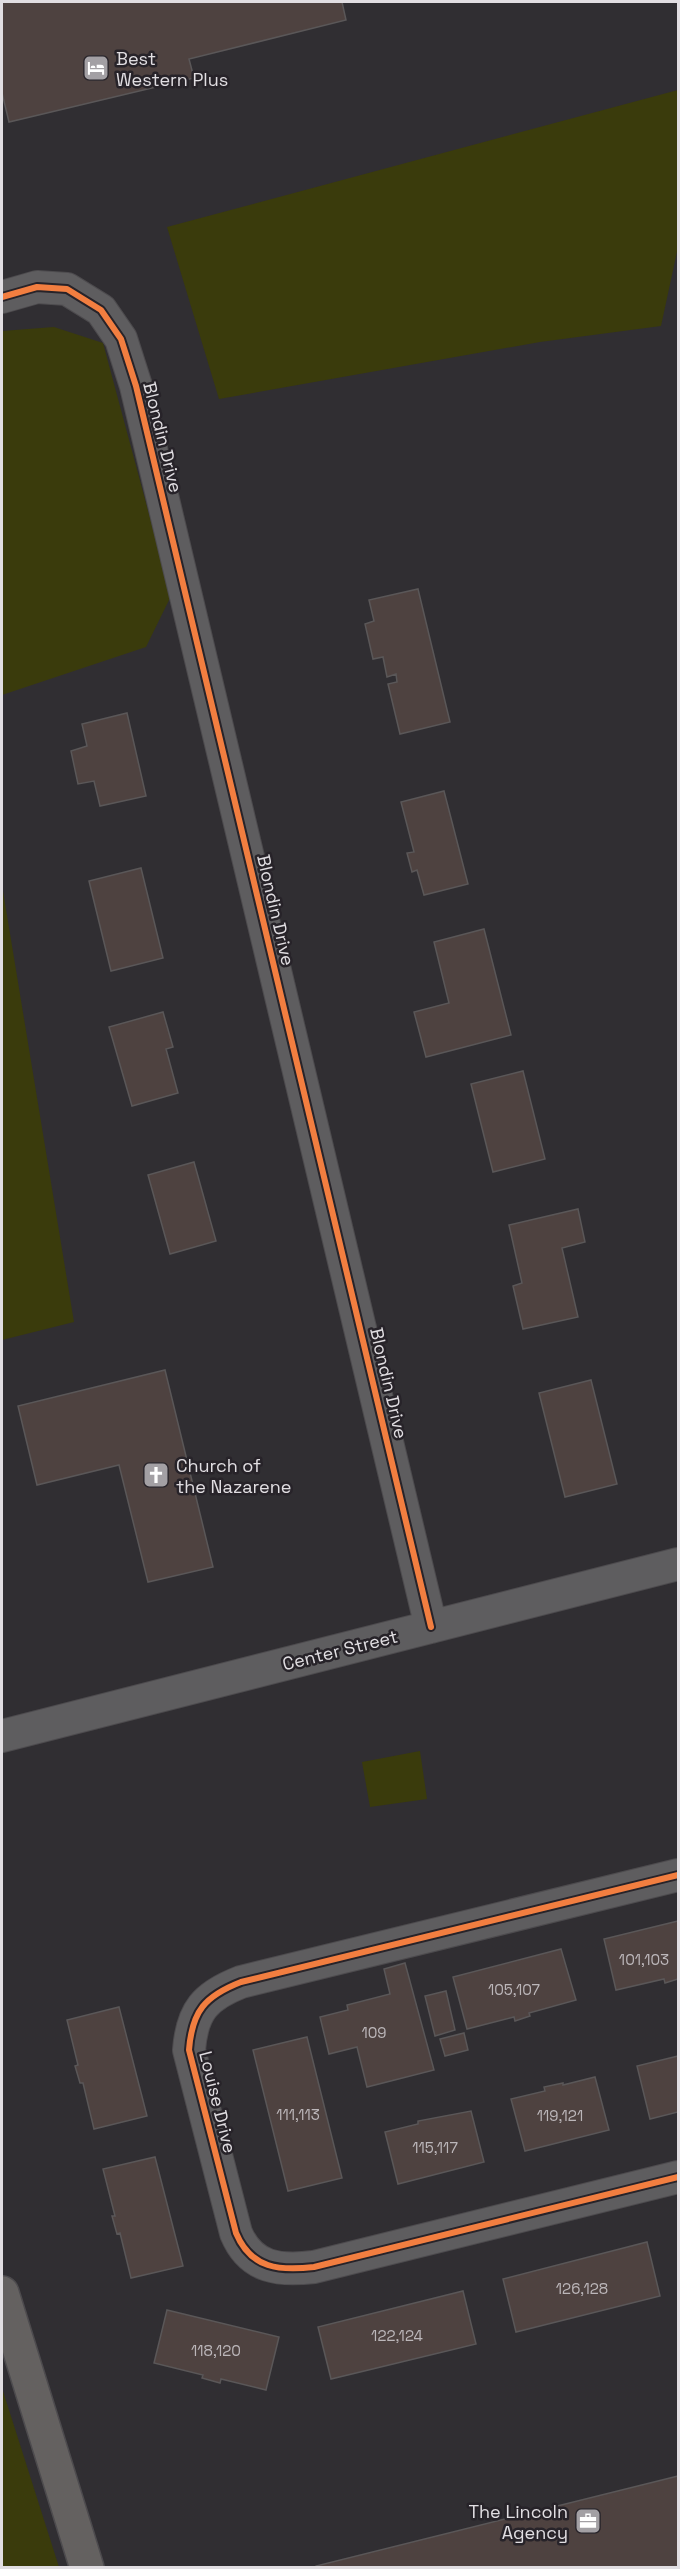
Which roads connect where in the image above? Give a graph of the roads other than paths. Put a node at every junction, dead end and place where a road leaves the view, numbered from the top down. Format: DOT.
graph roads {
  1 [pos="2,297"];
  2 [pos="678,1564"];
  3 [pos="431,1627"];
  4 [pos="2,1736"];
  5 [pos="678,1875"];
  6 [pos="678,2177"];
  7 [pos="2,2293"];
  8 [pos="87,2568"];
  1 -- 3 [label="street, Blondin Drive"];
  2 -- 3 [label="street, Center Street"];
  3 -- 4 [label="street, Center Street"];
  5 -- 6 [label="street, Louise Drive"];
  7 -- 8 [label="main road"];
}
